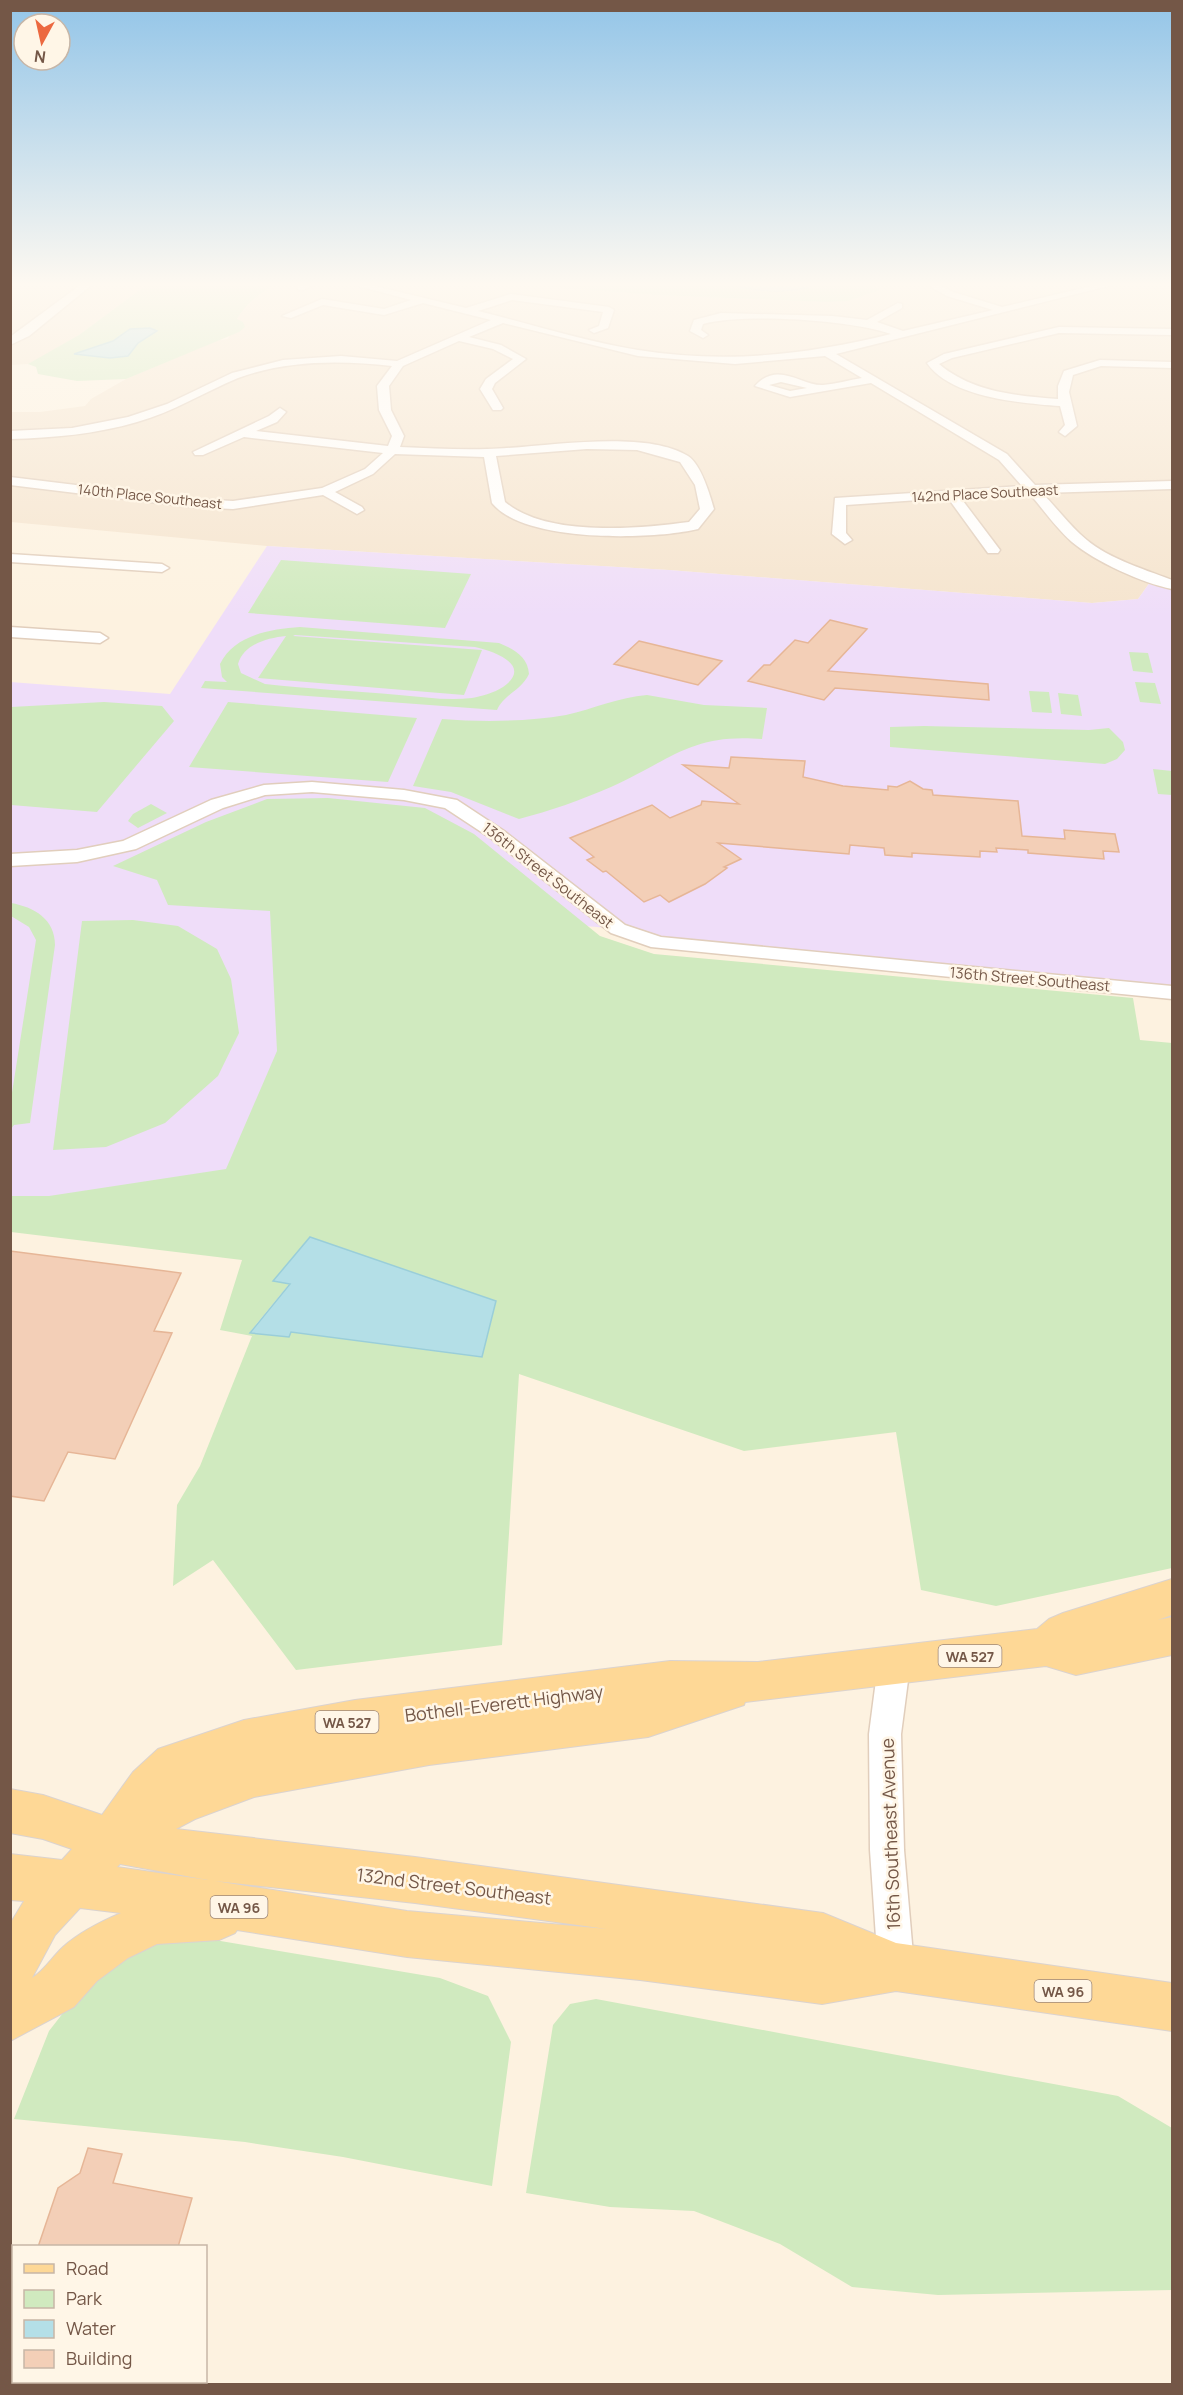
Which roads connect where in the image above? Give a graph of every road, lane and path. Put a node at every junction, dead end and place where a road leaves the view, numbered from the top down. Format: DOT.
graph roads {
  1 [pos="196,395"];
  2 [pos="384,395"];
  3 [pos="489,395"];
  4 [pos="897,395"];
  5 [pos="991,395"];
  6 [pos="1064,395"];
  7 [pos="1065,403"];
  8 [pos="497,408"];
  9 [pos="280,412"];
  10 [pos="1065,432"];
  11 [pos="244,433"];
  12 [pos="10,435"];
  13 [pos="393,451"];
  14 [pos="199,452"];
  15 [pos="489,453"];
  16 [pos="10,481"];
  17 [pos="25,482"];
  18 [pos="1173,485"];
  19 [pos="1033,489"];
  20 [pos="10,491"];
  21 [pos="325,491"];
  22 [pos="952,495"];
  23 [pos="357,510"];
  24 [pos="845,540"];
  25 [pos="993,550"];
  26 [pos="10,558"];
  27 [pos="162,568"];
  28 [pos="1173,585"];
  29 [pos="10,632"];
  30 [pos="99,638"];
  31 [pos="10,860"];
  32 [pos="1173,993"];
  33 [pos="1173,1597"];
  34 [pos="1173,1636"];
  35 [pos="1046,1647"];
  36 [pos="894,1665"];
  37 [pos="10,1811"];
  38 [pos="111,1840"];
  39 [pos="10,1877"];
  40 [pos="70,1885"];
  41 [pos="274,1912"];
  42 [pos="896,1967"];
  43 [pos="10,1971"];
  44 [pos="1173,2007"];
  45 [pos="10,2017"];
  1 -- 12 [label="street"];
  2 -- 13 [label="street"];
  3 -- 8 [label="street"];
  4 -- 19 [label="street"];
  5 -- 7 [label="street"];
  6 -- 7 [label="street"];
  7 -- 10 [label="street"];
  9 -- 11 [label="street"];
  11 -- 13 [label="street"];
  11 -- 14 [label="street"];
  13 -- 15 [label="street"];
  13 -- 21 [label="street, 140th Place Southeast"];
  15 -- 15 [label="street"];
  16 -- 17 [label="street, 140th Place Southeast"];
  17 -- 20 [label="street"];
  17 -- 21 [label="street, 140th Place Southeast"];
  18 -- 19 [label="street, 142nd Place Southeast"];
  19 -- 22 [label="street, 142nd Place Southeast"];
  19 -- 28 [label="street"];
  21 -- 23 [label="street"];
  22 -- 24 [label="street, 142nd Place Southeast"];
  22 -- 25 [label="street"];
  26 -- 27 [label="street"];
  29 -- 30 [label="street"];
  31 -- 32 [label="street, 136th Street Southeast"];
  33 -- 35 [label="main road, Bothell-Everett Highway / WA 527"];
  34 -- 35 [label="main road, Bothell-Everett Highway / WA 527"];
  35 -- 36 [label="main road, Bothell-Everett Highway / WA 527"];
  36 -- 38 [label="main road, Bothell-Everett Highway / WA 527"];
  36 -- 42 [label="street, 16th Southeast Avenue"];
  37 -- 38 [label="main road, 132nd Street Southeast / WA 96"];
  38 -- 40 [label="main road, Bothell-Everett Highway"];
  38 -- 42 [label="main road, 132nd Street Southeast / WA 96"];
  39 -- 40 [label="main road, 132nd Street Southeast / WA 96"];
  40 -- 41 [label="main road, 132nd Street Southeast / WA 96"];
  40 -- 43 [label="main road, Bothell-Everett Highway"];
  41 -- 42 [label="main road, 132nd Street Southeast / WA 96"];
  41 -- 45 [label="main road"];
  42 -- 44 [label="main road, 132nd Street Southeast / WA 96"];
}
